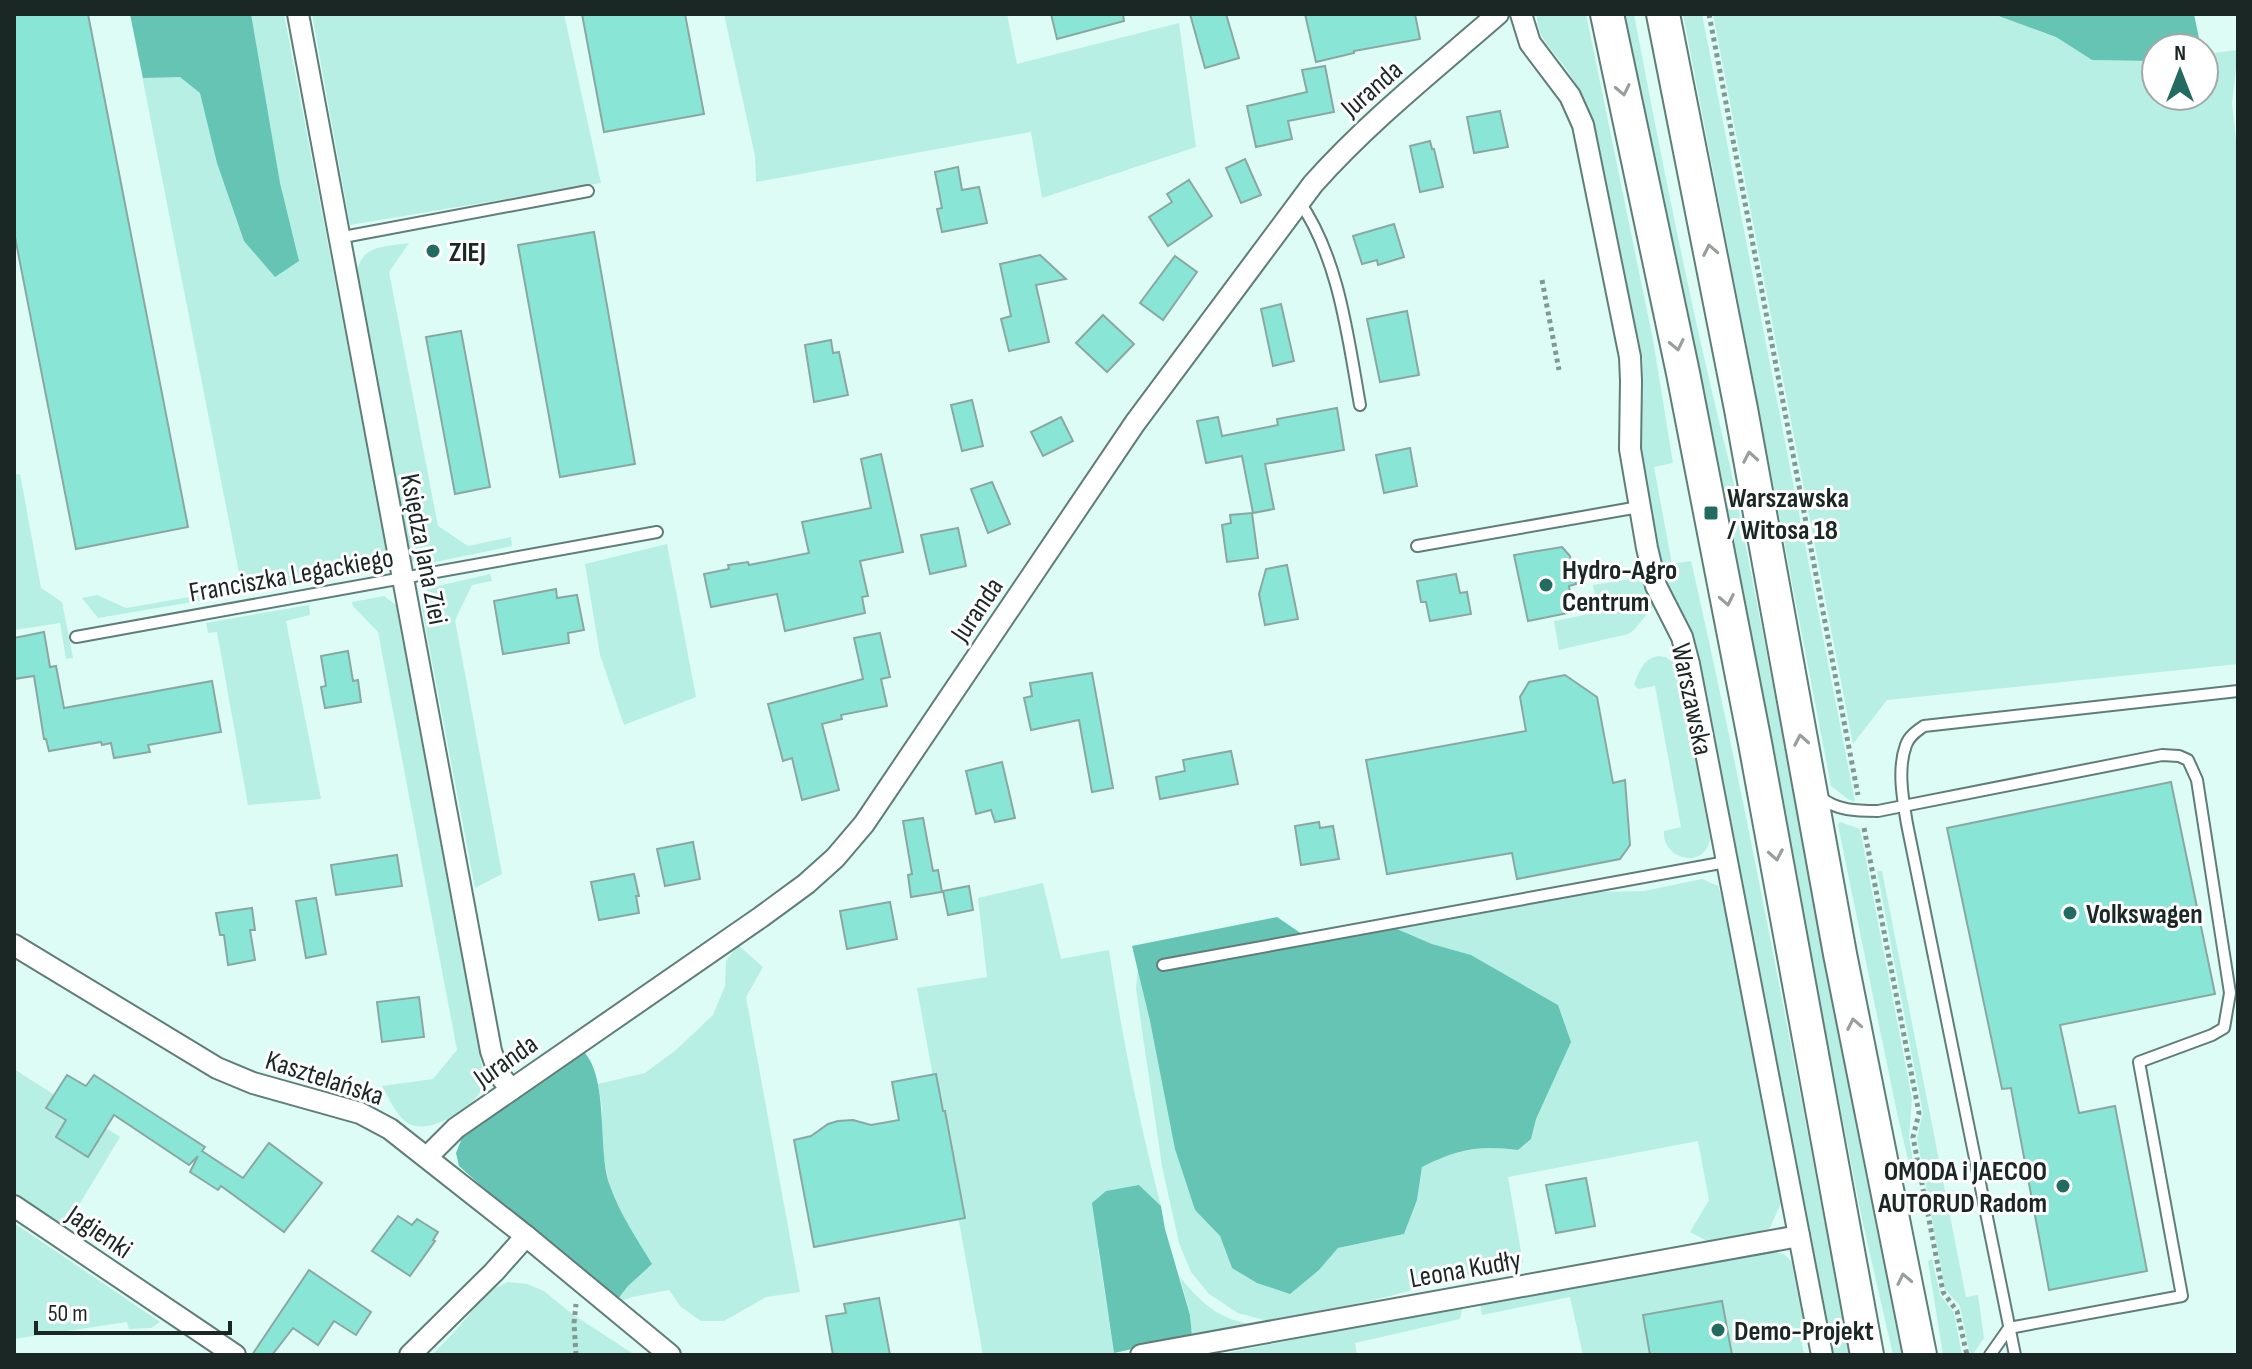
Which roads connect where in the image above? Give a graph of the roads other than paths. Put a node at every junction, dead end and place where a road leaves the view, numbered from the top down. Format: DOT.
graph roads {
  1 [pos="298,14"];
  2 [pos="1498,14"];
  3 [pos="1521,14"];
  4 [pos="1607,14"];
  5 [pos="1663,14"];
  6 [pos="588,191"];
  7 [pos="1299,201"];
  8 [pos="338,238"];
  9 [pos="1360,405"];
  10 [pos="1639,507"];
  11 [pos="657,532"];
  12 [pos="1417,546"];
  13 [pos="402,578"];
  14 [pos="76,637"];
  15 [pos="2238,691"];
  16 [pos="1809,786"];
  17 [pos="1904,806"];
  18 [pos="1726,862"];
  19 [pos="14,945"];
  20 [pos="1163,965"];
  21 [pos="511,1090"];
  22 [pos="427,1157"];
  23 [pos="14,1206"];
  24 [pos="526,1236"];
  25 [pos="1799,1236"];
  26 [pos="2009,1328"];
  27 [pos="235,1355"];
  28 [pos="410,1355"];
  29 [pos="670,1355"];
  30 [pos="1141,1355"];
  31 [pos="1822,1355"];
  32 [pos="1867,1355"];
  33 [pos="1920,1355"];
  34 [pos="1990,1355"];
  35 [pos="2015,1355"];
  1 -- 8 [label="street, Księdza Jana Ziei"];
  2 -- 7 [label="street, Juranda"];
  3 -- 10 [label="street, Warszawska"];
  4 -- 32 [label="main road, Warszawska, one-way"];
  16 -- 5 [label="main road, one-way"];
  6 -- 8 [label="lane"];
  7 -- 9 [label="lane"];
  7 -- 21 [label="street, Juranda"];
  8 -- 13 [label="street, Księdza Jana Ziei"];
  10 -- 12 [label="lane"];
  10 -- 18 [label="street, Warszawska"];
  11 -- 13 [label="lane, Franciszka Legackiego"];
  13 -- 14 [label="lane, Franciszka Legackiego"];
  13 -- 21 [label="street, Księdza Jana Ziei"];
  15 -- 17 [label="lane"];
  16 -- 17 [label="lane"];
  33 -- 16 [label="main road, one-way"];
  17 -- 26 [label="lane"];
  17 -- 26 [label="lane"];
  18 -- 20 [label="lane"];
  18 -- 25 [label="street, Warszawska"];
  19 -- 22 [label="street, Kasztelańska"];
  21 -- 22 [label="street, Juranda"];
  22 -- 24 [label="street, Kasztelańska"];
  23 -- 27 [label="street, Jagienki"];
  24 -- 28 [label="street"];
  24 -- 29 [label="street, Kasztelańska"];
  25 -- 30 [label="street, Leona Kudły"];
  25 -- 31 [label="street, Warszawska"];
  26 -- 34 [label="lane"];
  26 -- 35 [label="lane"];
}
